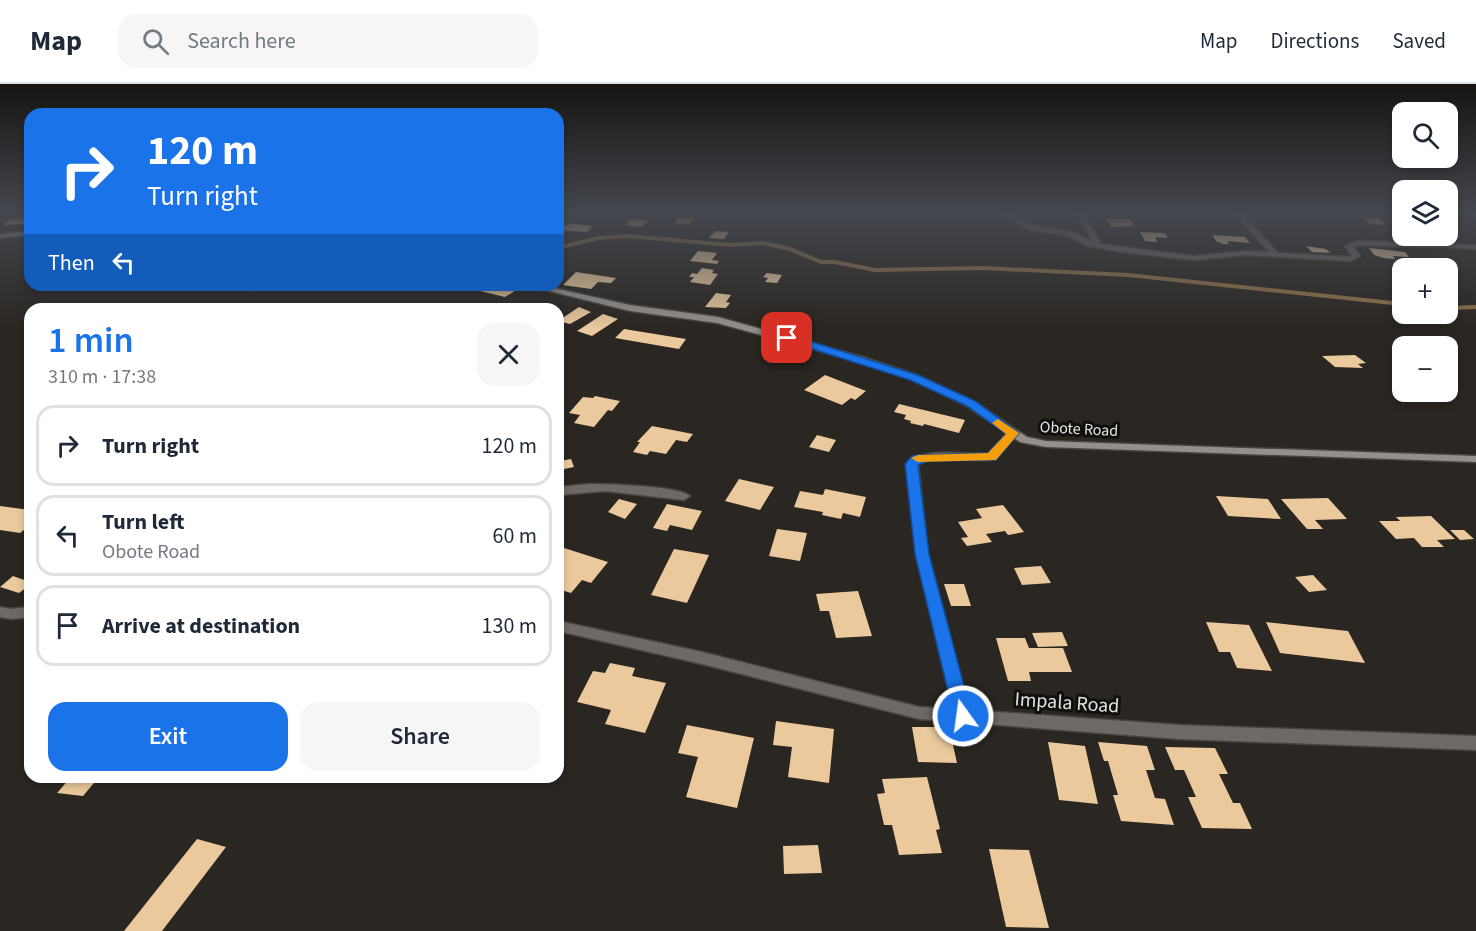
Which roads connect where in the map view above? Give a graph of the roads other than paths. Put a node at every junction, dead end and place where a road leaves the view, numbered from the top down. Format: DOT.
graph roads {
  1 [pos="1143,252"];
  2 [pos="1273,252"];
  3 [pos="1353,252"];
  4 [pos="1277,256"];
  5 [pos="555,291"];
  6 [pos="1013,433"];
  7 [pos="1476,459"];
  8 [pos="564,490"];
  9 [pos="684,496"];
  10 [pos="0,612"];
  11 [pos="24,612"];
  12 [pos="564,627"];
  13 [pos="963,716"];
  14 [pos="1476,742"];
  1 -- 4 [label="street"];
  2 -- 4 [label="street"];
  3 -- 4 [label="street"];
  5 -- 6 [label="street, Obote Road"];
  6 -- 7 [label="street, Obote Road"];
  6 -- 13 [label="street"];
  8 -- 9 [label="street"];
  10 -- 11 [label="street"];
  12 -- 13 [label="street, Impala Road"];
  13 -- 14 [label="street, Impala Road"];
}
